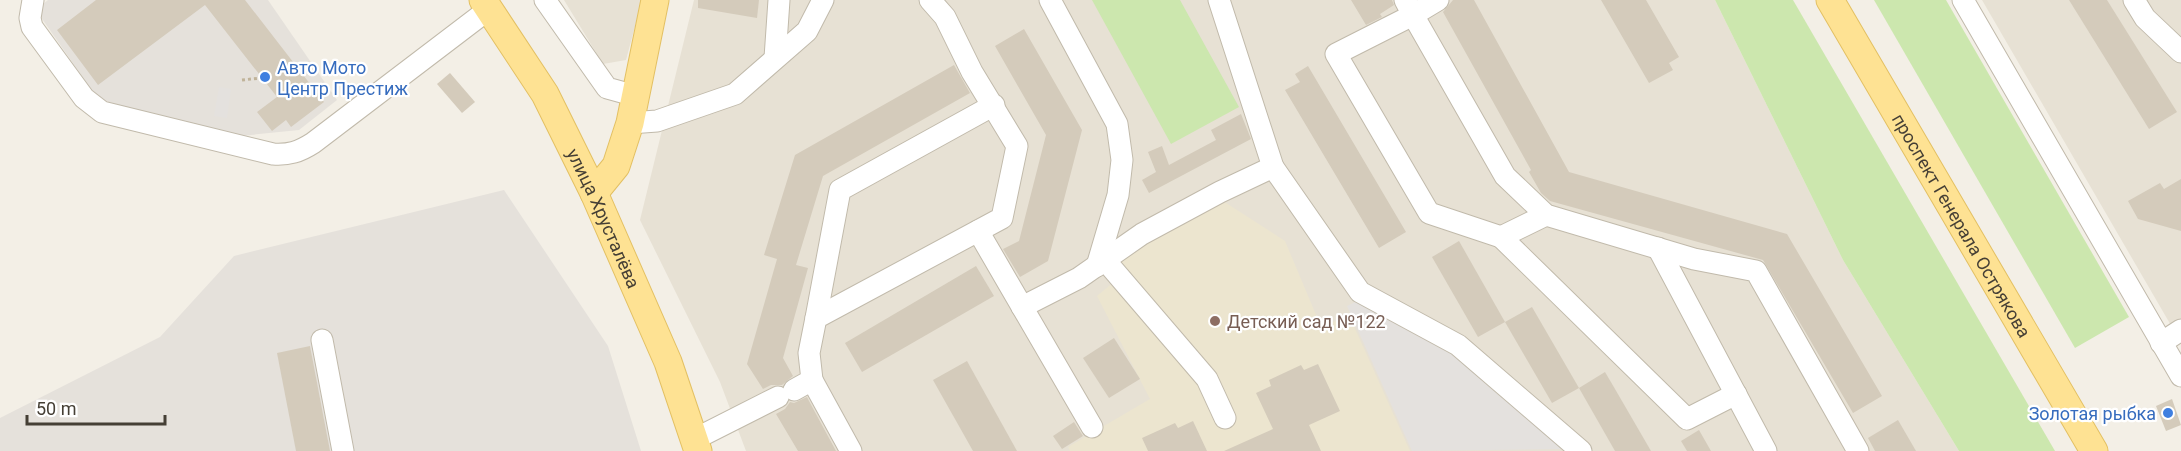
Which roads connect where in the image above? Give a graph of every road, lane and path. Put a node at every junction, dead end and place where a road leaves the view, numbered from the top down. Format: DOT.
graph roads {
  1 [pos="33,0"];
  2 [pos="545,0"];
  3 [pos="655,0"];
  4 [pos="779,0"];
  5 [pos="823,0"];
  6 [pos="930,0"];
  7 [pos="1050,0"];
  8 [pos="1218,0"];
  9 [pos="1438,0"];
  10 [pos="1830,0"];
  11 [pos="1963,0"];
  12 [pos="2134,0"];
  13 [pos="486,4"];
  14 [pos="1409,8"];
  15 [pos="2181,52"];
  16 [pos="775,58"];
  17 [pos="261,78"];
  18 [pos="242,80"];
  19 [pos="636,96"];
  20 [pos="994,105"];
  21 [pos="630,123"];
  22 [pos="1273,167"];
  23 [pos="594,193"];
  24 [pos="1546,215"];
  25 [pos="978,231"];
  26 [pos="1501,237"];
  27 [pos="1658,248"];
  28 [pos="1100,263"];
  29 [pos="1022,307"];
  30 [pos="816,318"];
  31 [pos="2181,330"];
  32 [pos="322,340"];
  33 [pos="2161,342"];
  34 [pos="2181,376"];
  35 [pos="795,389"];
  36 [pos="1736,394"];
  37 [pos="1226,418"];
  38 [pos="1092,427"];
  39 [pos="696,445"];
  40 [pos="343,451"];
  41 [pos="851,451"];
  42 [pos="1581,451"];
  43 [pos="1766,451"];
  44 [pos="1858,451"];
  45 [pos="2094,451"];
  1 -- 13 [label="street"];
  2 -- 19 [label="street"];
  3 -- 19 [label="main road"];
  4 -- 16 [label="street"];
  5 -- 16 [label="street"];
  6 -- 20 [label="street"];
  7 -- 28 [label="street"];
  8 -- 22 [label="street"];
  9 -- 14 [label="street"];
  10 -- 45 [label="main road, проспект Генерала Острякова"];
  11 -- 33 [label="street"];
  12 -- 15 [label="street"];
  13 -- 23 [label="main road, улица Хрусталёва"];
  14 -- 24 [label="street"];
  14 -- 26 [label="street"];
  16 -- 21 [label="street"];
  17 -- 18 [label="path"];
  19 -- 21 [label="main road"];
  20 -- 25 [label="street"];
  20 -- 30 [label="street"];
  21 -- 23 [label="main road"];
  22 -- 28 [label="street"];
  22 -- 42 [label="street"];
  23 -- 39 [label="main road, улица Хрусталёва"];
  24 -- 26 [label="street"];
  24 -- 27 [label="street"];
  25 -- 29 [label="street"];
  25 -- 30 [label="street"];
  26 -- 36 [label="street"];
  27 -- 36 [label="street"];
  27 -- 44 [label="street"];
  28 -- 29 [label="street"];
  28 -- 37 [label="street"];
  29 -- 38 [label="street"];
  30 -- 35 [label="street"];
  31 -- 33 [label="street"];
  32 -- 40 [label="street"];
  33 -- 34 [label="street"];
  35 -- 39 [label="street"];
  35 -- 41 [label="street"];
  36 -- 43 [label="street"];
}
